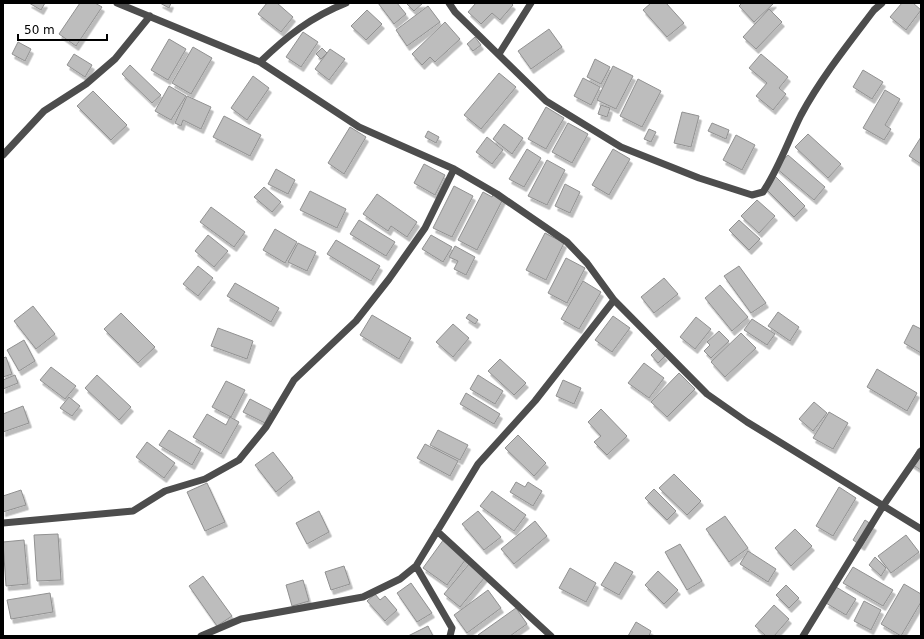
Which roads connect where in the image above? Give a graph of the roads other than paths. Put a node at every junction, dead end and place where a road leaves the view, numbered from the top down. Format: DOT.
graph roads {
  1 [pos="117,3"];
  2 [pos="346,3"];
  3 [pos="449,3"];
  4 [pos="531,3"];
  5 [pos="882,3"];
  6 [pos="150,16"];
  7 [pos="499,54"];
  8 [pos="260,62"];
  9 [pos="3,155"];
  10 [pos="454,169"];
  11 [pos="614,300"];
  12 [pos="921,451"];
  13 [pos="883,506"];
  14 [pos="3,523"];
  15 [pos="921,529"];
  16 [pos="437,531"];
  17 [pos="416,566"];
  18 [pos="201,636"];
  19 [pos="450,636"];
  20 [pos="551,636"];
  21 [pos="803,636"];
  1 -- 6 [label="street"];
  2 -- 8 [label="street"];
  3 -- 7 [label="street"];
  4 -- 7 [label="street"];
  5 -- 7 [label="street"];
  6 -- 8 [label="street"];
  6 -- 9 [label="street"];
  8 -- 10 [label="street"];
  10 -- 11 [label="street"];
  10 -- 14 [label="street"];
  11 -- 13 [label="street"];
  11 -- 16 [label="street"];
  12 -- 13 [label="street"];
  13 -- 15 [label="street"];
  13 -- 21 [label="street"];
  16 -- 17 [label="street"];
  16 -- 20 [label="street"];
  17 -- 18 [label="street"];
  17 -- 19 [label="street"];
}
